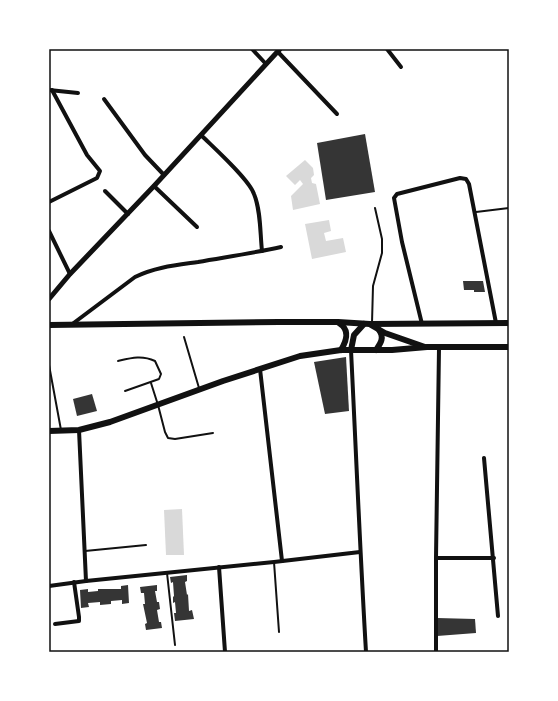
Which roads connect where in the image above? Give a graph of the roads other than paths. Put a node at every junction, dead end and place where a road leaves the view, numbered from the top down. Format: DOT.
graph roads {
  1 [pos="252,49"];
  2 [pos="387,49"];
  3 [pos="279,50"];
  4 [pos="266,64"];
  5 [pos="401,67"];
  6 [pos="50,90"];
  7 [pos="78,93"];
  8 [pos="104,99"];
  9 [pos="337,114"];
  10 [pos="201,135"];
  11 [pos="164,175"];
  12 [pos="154,186"];
  13 [pos="105,191"];
  14 [pos="49,202"];
  15 [pos="375,208"];
  16 [pos="509,208"];
  17 [pos="474,212"];
  18 [pos="128,214"];
  19 [pos="197,226"];
  20 [pos="49,231"];
  21 [pos="281,247"];
  22 [pos="262,251"];
  23 [pos="70,274"];
  24 [pos="49,299"];
  25 [pos="338,322"];
  26 [pos="509,323"];
  27 [pos="369,324"];
  28 [pos="422,324"];
  29 [pos="496,324"];
  30 [pos="49,325"];
  31 [pos="71,325"];
  32 [pos="379,329"];
  33 [pos="184,337"];
  34 [pos="509,347"];
  35 [pos="427,348"];
  36 [pos="439,348"];
  37 [pos="341,350"];
  38 [pos="351,350"];
  39 [pos="376,350"];
  40 [pos="118,361"];
  41 [pos="49,365"];
  42 [pos="260,369"];
  43 [pos="151,383"];
  44 [pos="200,389"];
  45 [pos="125,391"];
  46 [pos="158,404"];
  47 [pos="79,430"];
  48 [pos="49,431"];
  49 [pos="61,431"];
  50 [pos="213,433"];
  51 [pos="484,458"];
  52 [pos="146,545"];
  53 [pos="85,551"];
  54 [pos="360,552"];
  55 [pos="436,558"];
  56 [pos="494,558"];
  57 [pos="282,561"];
  58 [pos="274,562"];
  59 [pos="219,567"];
  60 [pos="167,572"];
  61 [pos="86,580"];
  62 [pos="74,582"];
  63 [pos="49,586"];
  64 [pos="498,616"];
  65 [pos="55,624"];
  66 [pos="279,632"];
  67 [pos="175,645"];
  68 [pos="225,652"];
  69 [pos="366,652"];
  70 [pos="436,652"];
  1 -- 4 [label="street"];
  2 -- 5 [label="street"];
  3 -- 4 [label="street"];
  3 -- 9 [label="street"];
  4 -- 10 [label="street"];
  6 -- 7 [label="street"];
  6 -- 14 [label="street"];
  8 -- 11 [label="street"];
  10 -- 11 [label="street"];
  10 -- 22 [label="street"];
  11 -- 12 [label="street"];
  12 -- 18 [label="street"];
  12 -- 19 [label="street"];
  13 -- 18 [label="street"];
  15 -- 27 [label="lane"];
  16 -- 17 [label="lane"];
  17 -- 28 [label="street"];
  17 -- 29 [label="street"];
  18 -- 23 [label="street"];
  20 -- 23 [label="street"];
  21 -- 22 [label="street"];
  22 -- 31 [label="street"];
  23 -- 24 [label="street"];
  25 -- 27 [label="main road"];
  25 -- 31 [label="main road"];
  25 -- 37 [label="main road"];
  26 -- 29 [label="main road"];
  27 -- 28 [label="main road"];
  27 -- 32 [label="main road"];
  27 -- 38 [label="main road"];
  28 -- 29 [label="main road"];
  30 -- 31 [label="main road"];
  32 -- 35 [label="main road"];
  32 -- 39 [label="main road"];
  33 -- 44 [label="lane"];
  34 -- 36 [label="main road"];
  35 -- 36 [label="main road"];
  35 -- 39 [label="main road"];
  36 -- 55 [label="street"];
  37 -- 38 [label="main road"];
  37 -- 42 [label="main road"];
  38 -- 39 [label="main road"];
  38 -- 54 [label="street"];
  40 -- 43 [label="lane"];
  41 -- 49 [label="lane"];
  42 -- 44 [label="main road"];
  42 -- 57 [label="street"];
  43 -- 45 [label="lane"];
  43 -- 46 [label="lane"];
  44 -- 46 [label="main road"];
  46 -- 47 [label="main road"];
  46 -- 50 [label="lane"];
  47 -- 49 [label="main road"];
  47 -- 53 [label="street"];
  48 -- 49 [label="main road"];
  51 -- 56 [label="street"];
  52 -- 53 [label="lane"];
  53 -- 61 [label="street"];
  54 -- 57 [label="street"];
  54 -- 69 [label="street"];
  55 -- 56 [label="street"];
  55 -- 70 [label="street"];
  56 -- 64 [label="street"];
  57 -- 58 [label="street"];
  58 -- 59 [label="street"];
  58 -- 66 [label="lane"];
  59 -- 60 [label="street"];
  59 -- 68 [label="street"];
  60 -- 61 [label="street"];
  60 -- 67 [label="lane"];
  61 -- 62 [label="street"];
  62 -- 63 [label="street"];
  62 -- 65 [label="street"];
}
